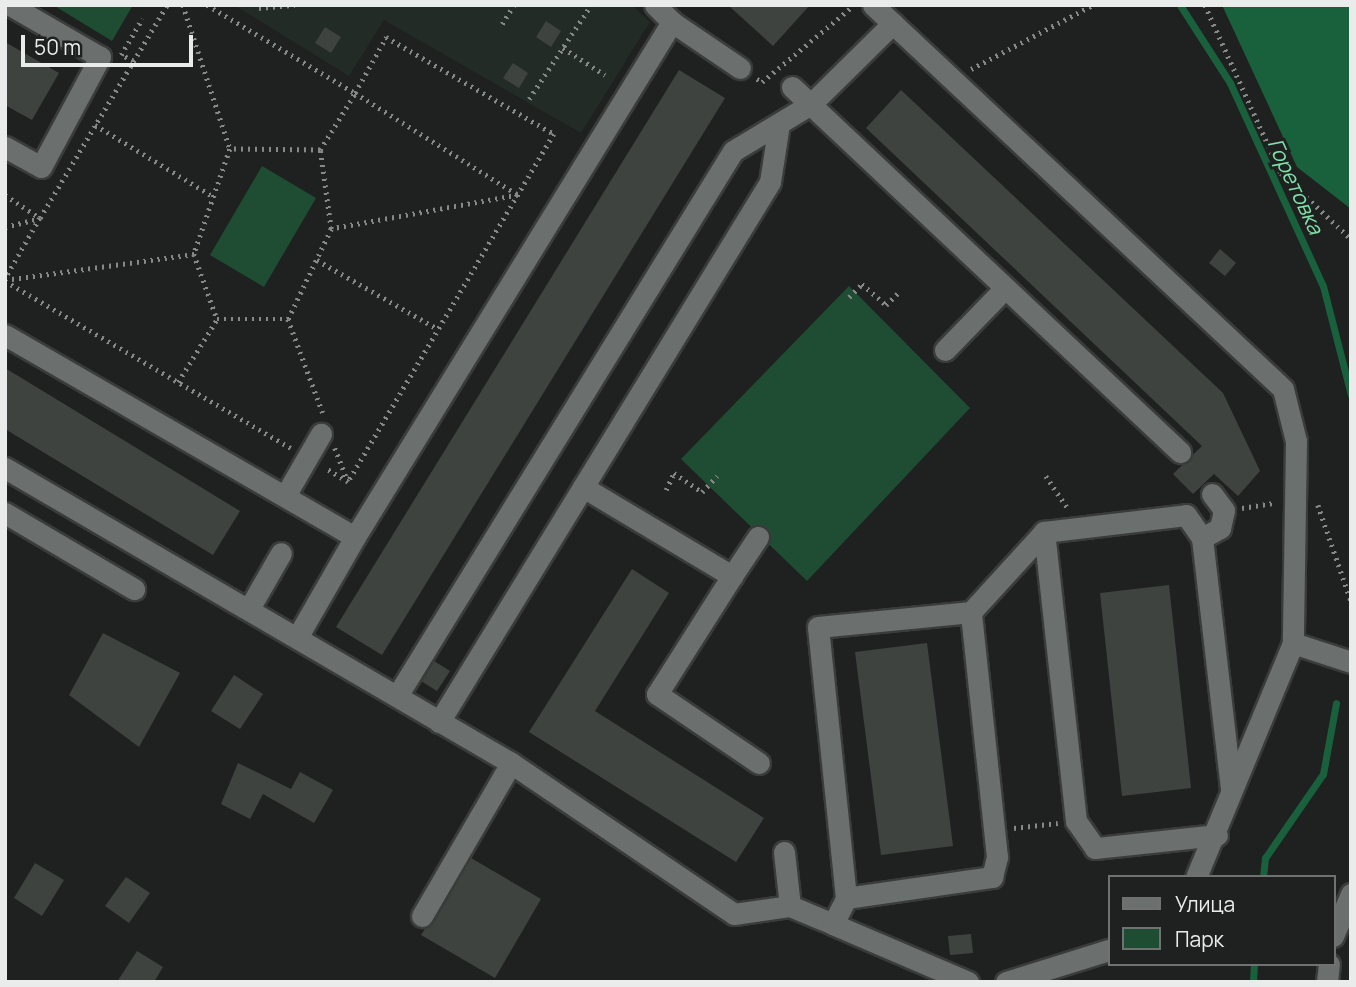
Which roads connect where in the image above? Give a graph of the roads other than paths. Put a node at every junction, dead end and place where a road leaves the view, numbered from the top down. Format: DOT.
graph roads {
  1 [pos="10,5"];
  2 [pos="655,5"];
  3 [pos="873,5"];
  4 [pos="672,22"];
  5 [pos="893,23"];
  6 [pos="740,68"];
  7 [pos="792,87"];
  8 [pos="811,104"];
  9 [pos="779,124"];
  10 [pos="5,147"];
  11 [pos="1005,288"];
  12 [pos="5,335"];
  13 [pos="945,350"];
  14 [pos="327,432"];
  15 [pos="1180,452"];
  16 [pos="5,468"];
  17 [pos="583,487"];
  18 [pos="285,496"];
  19 [pos="1218,502"];
  20 [pos="5,513"];
  21 [pos="1044,532"];
  22 [pos="355,537"];
  23 [pos="758,537"];
  24 [pos="1202,538"];
  25 [pos="281,553"];
  26 [pos="732,576"];
  27 [pos="134,589"];
  28 [pos="250,607"];
  29 [pos="971,612"];
  30 [pos="298,636"];
  31 [pos="1293,643"];
  32 [pos="1351,662"];
  33 [pos="397,696"];
  34 [pos="439,722"];
  35 [pos="512,763"];
  36 [pos="759,763"];
  37 [pos="1232,792"];
  38 [pos="1217,835"];
  39 [pos="783,852"];
  40 [pos="1197,875"];
  41 [pos="1351,894"];
  42 [pos="846,898"];
  43 [pos="790,906"];
  44 [pos="422,916"];
  45 [pos="832,924"];
  46 [pos="1335,931"];
  47 [pos="1108,950"];
  48 [pos="968,982"];
  49 [pos="1006,982"];
  1 -- 10 [label="lane"];
  2 -- 4 [label="lane"];
  3 -- 5 [label="lane"];
  4 -- 6 [label="lane"];
  4 -- 22 [label="lane"];
  5 -- 8 [label="lane"];
  5 -- 31 [label="lane"];
  7 -- 8 [label="lane"];
  8 -- 9 [label="lane"];
  8 -- 11 [label="lane"];
  9 -- 17 [label="lane"];
  9 -- 33 [label="lane"];
  11 -- 13 [label="lane"];
  11 -- 15 [label="lane"];
  12 -- 18 [label="lane"];
  14 -- 18 [label="lane"];
  16 -- 28 [label="lane"];
  17 -- 26 [label="lane"];
  17 -- 34 [label="lane"];
  18 -- 22 [label="lane"];
  19 -- 24 [label="lane"];
  20 -- 27 [label="lane"];
  21 -- 24 [label="lane"];
  21 -- 29 [label="lane"];
  21 -- 38 [label="lane"];
  22 -- 30 [label="lane"];
  23 -- 26 [label="lane"];
  24 -- 37 [label="lane"];
  25 -- 28 [label="lane"];
  26 -- 36 [label="lane"];
  28 -- 30 [label="lane"];
  29 -- 42 [label="lane"];
  29 -- 42 [label="lane"];
  30 -- 33 [label="lane"];
  31 -- 32 [label="lane"];
  31 -- 37 [label="lane"];
  33 -- 34 [label="lane"];
  34 -- 35 [label="lane"];
  35 -- 43 [label="lane"];
  35 -- 44 [label="lane"];
  37 -- 38 [label="lane"];
  38 -- 40 [label="lane"];
  39 -- 43 [label="lane"];
  41 -- 46 [label="lane"];
  42 -- 45 [label="lane"];
  43 -- 45 [label="lane"];
  45 -- 48 [label="lane"];
  47 -- 49 [label="lane"];
}
